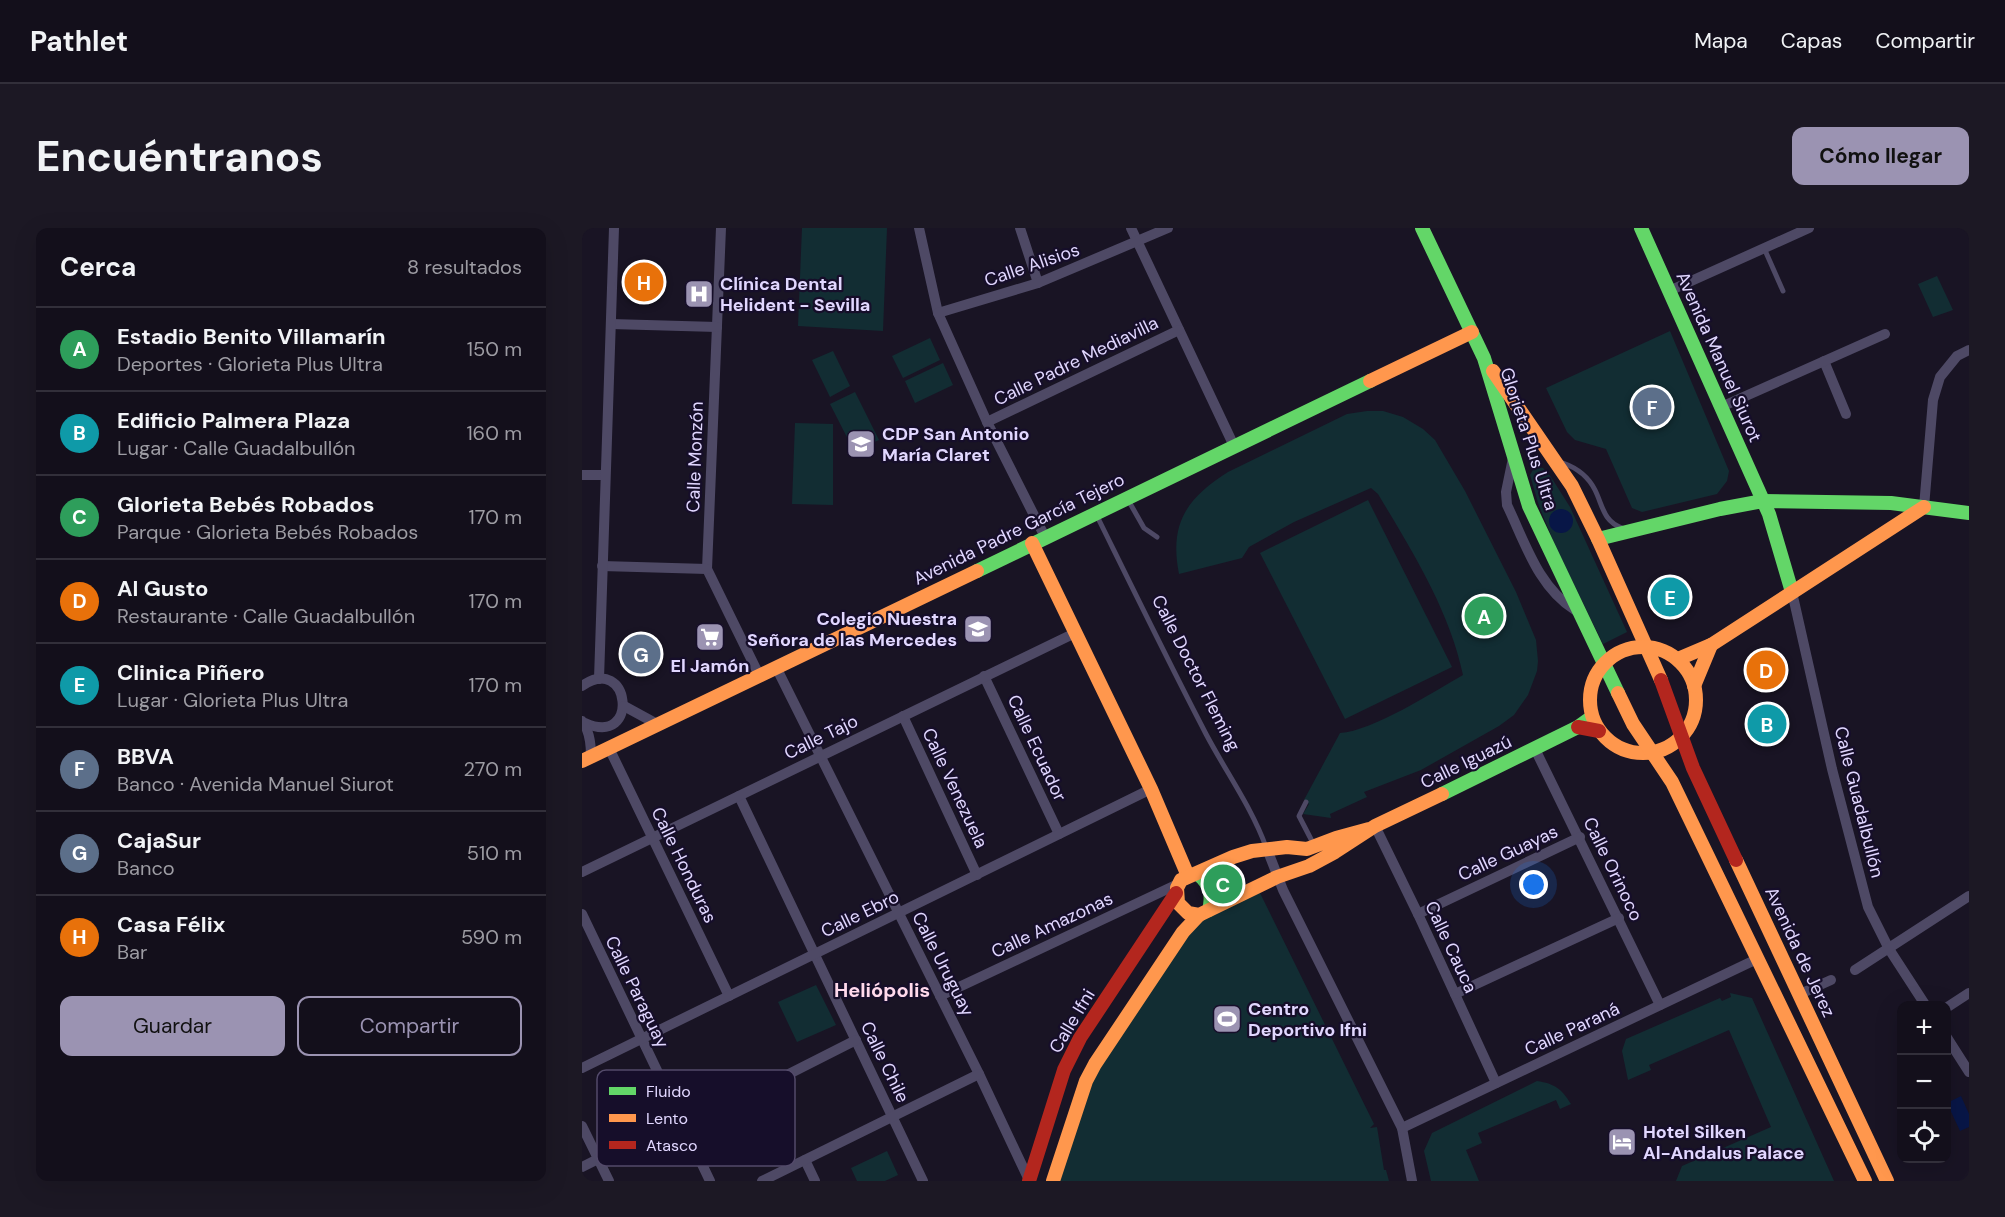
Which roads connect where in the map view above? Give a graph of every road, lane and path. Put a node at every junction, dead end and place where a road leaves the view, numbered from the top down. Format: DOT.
graph roads {
  1 [pos="614,228"];
  2 [pos="721,228"];
  3 [pos="920,228"];
  4 [pos="1020,228"];
  5 [pos="1131,228"];
  6 [pos="1168,228"];
  7 [pos="1422,228"];
  8 [pos="1641,228"];
  9 [pos="1809,228"];
  10 [pos="1137,242"];
  11 [pos="1764,248"];
  12 [pos="1038,283"];
  13 [pos="1669,291"];
  14 [pos="1783,291"];
  15 [pos="938,313"];
  16 [pos="611,324"];
  17 [pos="717,327"];
  18 [pos="1179,330"];
  19 [pos="1472,332"];
  20 [pos="1885,334"];
  21 [pos="1969,350"];
  22 [pos="1484,358"];
  23 [pos="1824,361"];
  24 [pos="1721,406"];
  25 [pos="1846,414"];
  26 [pos="987,422"];
  27 [pos="1234,446"];
  28 [pos="1513,454"];
  29 [pos="1553,459"];
  30 [pos="582,475"];
  31 [pos="605,475"];
  32 [pos="1126,497"];
  33 [pos="1763,501"];
  34 [pos="1924,507"];
  35 [pos="1095,512"];
  36 [pos="1969,513"];
  37 [pos="1606,517"];
  38 [pos="1635,530"];
  39 [pos="1157,537"];
  40 [pos="1598,539"];
  41 [pos="1039,540"];
  42 [pos="602,566"];
  43 [pos="707,569"];
  44 [pos="1792,592"];
  45 [pos="1578,612"];
  46 [pos="1075,633"];
  47 [pos="1711,645"];
  48 [pos="1645,646"];
  49 [pos="1678,658"];
  50 [pos="1603,664"];
  51 [pos="776,667"];
  52 [pos="759,675"];
  53 [pos="984,676"];
  54 [pos="599,679"];
  55 [pos="582,686"];
  56 [pos="1694,686"];
  57 [pos="624,706"];
  58 [pos="903,716"];
  59 [pos="1592,717"];
  60 [pos="583,722"];
  61 [pos="657,724"];
  62 [pos="1578,727"];
  63 [pos="1599,731"];
  64 [pos="1681,738"];
  65 [pos="609,748"];
  66 [pos="1535,748"];
  67 [pos="1652,753"];
  68 [pos="820,756"];
  69 [pos="586,759"];
  70 [pos="1152,789"];
  71 [pos="739,796"];
  72 [pos="1306,802"];
  73 [pos="1372,827"];
  74 [pos="1059,834"];
  75 [pos="653,837"];
  76 [pos="1580,837"];
  77 [pos="1314,846"];
  78 [pos="1267,849"];
  79 [pos="582,872"];
  80 [pos="976,875"];
  81 [pos="1277,877"];
  82 [pos="1185,882"];
  83 [pos="1969,896"];
  84 [pos="1204,912"];
  85 [pos="899,913"];
  86 [pos="582,914"];
  87 [pos="1418,914"];
  88 [pos="1618,918"];
  89 [pos="1889,949"];
  90 [pos="814,954"];
  91 [pos="1757,959"];
  92 [pos="1855,970"];
  93 [pos="1832,980"];
  94 [pos="1969,993"];
  95 [pos="1455,994"];
  96 [pos="1800,994"];
  97 [pos="729,996"];
  98 [pos="940,996"];
  99 [pos="1923,1001"];
  100 [pos="1660,1005"];
  101 [pos="1951,1005"];
  102 [pos="642,1039"];
  103 [pos="856,1040"];
  104 [pos="1951,1043"];
  105 [pos="582,1068"];
  106 [pos="657,1070"];
  107 [pos="795,1071"];
  108 [pos="1969,1072"];
  109 [pos="979,1074"];
  110 [pos="1496,1083"];
  111 [pos="893,1116"];
  112 [pos="582,1126"];
  113 [pos="1402,1128"];
  114 [pos="597,1157"];
  115 [pos="597,1160"];
  116 [pos="805,1160"];
  117 [pos="795,1165"];
  118 [pos="602,1166"];
  119 [pos="703,1166"];
  120 [pos="793,1166"];
  121 [pos="582,1167"];
  122 [pos="1029,1180"];
  123 [pos="609,1181"];
  124 [pos="710,1181"];
  125 [pos="762,1181"];
  126 [pos="815,1181"];
  127 [pos="923,1181"];
  128 [pos="1053,1181"];
  129 [pos="1412,1181"];
  130 [pos="1865,1181"];
  131 [pos="1887,1181"];
  1 -- 16 [label="street"];
  2 -- 17 [label="street, Calle Monzón"];
  3 -- 15 [label="street"];
  4 -- 12 [label="street"];
  5 -- 10 [label="street"];
  6 -- 10 [label="street, Calle Alisios"];
  7 -- 19 [label="main road"];
  8 -- 13 [label="main road, Avenida Manuel Siurot"];
  9 -- 11 [label="street"];
  10 -- 12 [label="street, Calle Alisios"];
  10 -- 18 [label="street"];
  11 -- 13 [label="street"];
  11 -- 14 [label="lane"];
  12 -- 15 [label="street, Calle Alisios"];
  13 -- 24 [label="main road, Avenida Manuel Siurot"];
  15 -- 26 [label="street"];
  16 -- 17 [label="street"];
  16 -- 31 [label="street"];
  17 -- 43 [label="street, Calle Monzón"];
  18 -- 26 [label="street, Calle Padre Mediavilla"];
  18 -- 27 [label="street"];
  19 -- 22 [label="main road"];
  19 -- 27 [label="main road, Avenida Padre García Tejero"];
  20 -- 23 [label="street"];
  21 -- 34 [label="street"];
  22 -- 28 [label="main road, Glorieta Plus Ultra"];
  22 -- 29 [label="main road, Glorieta Plus Ultra"];
  23 -- 24 [label="street"];
  23 -- 25 [label="street"];
  24 -- 33 [label="main road, Avenida Manuel Siurot"];
  26 -- 41 [label="street"];
  27 -- 32 [label="main road, Avenida Padre García Tejero"];
  28 -- 45 [label="main road, Glorieta Plus Ultra"];
  28 -- 45 [label="street"];
  29 -- 37 [label="lane"];
  29 -- 40 [label="main road, Glorieta Plus Ultra"];
  30 -- 31 [label="street"];
  31 -- 42 [label="street"];
  32 -- 35 [label="main road, Avenida Padre García Tejero"];
  32 -- 39 [label="lane"];
  33 -- 34 [label="main road"];
  33 -- 38 [label="main road"];
  33 -- 44 [label="main road, Avenida Manuel Siurot"];
  34 -- 36 [label="main road"];
  34 -- 44 [label="main road"];
  35 -- 41 [label="main road, Avenida Padre García Tejero"];
  35 -- 78 [label="lane, Calle Doctor Fleming"];
  37 -- 38 [label="lane"];
  37 -- 40 [label="lane"];
  38 -- 40 [label="main road"];
  40 -- 48 [label="main road, Glorieta Plus Ultra"];
  41 -- 46 [label="main road"];
  41 -- 51 [label="main road, Avenida Padre García Tejero"];
  42 -- 43 [label="street"];
  42 -- 54 [label="street"];
  43 -- 52 [label="street, Calle Monzón"];
  44 -- 47 [label="main road"];
  44 -- 89 [label="street, Calle Guadalbullón"];
  45 -- 50 [label="main road, Glorieta Plus Ultra"];
  46 -- 53 [label="street, Calle Tajo"];
  46 -- 70 [label="main road"];
  47 -- 49 [label="main road"];
  47 -- 56 [label="main road"];
  48 -- 49 [label="main road"];
  48 -- 50 [label="main road"];
  48 -- 64 [label="main road, Glorieta Plus Ultra"];
  49 -- 56 [label="main road"];
  50 -- 59 [label="main road"];
  50 -- 67 [label="main road, Glorieta Plus Ultra"];
  51 -- 52 [label="main road, Avenida Padre García Tejero"];
  51 -- 68 [label="street, Calle Uruguay"];
  52 -- 61 [label="main road, Avenida Padre García Tejero"];
  53 -- 58 [label="street, Calle Tajo"];
  53 -- 74 [label="street, Calle Ecuador"];
  54 -- 55 [label="street"];
  54 -- 57 [label="street"];
  56 -- 64 [label="main road"];
  57 -- 60 [label="street"];
  57 -- 61 [label="street"];
  58 -- 68 [label="street, Calle Tajo"];
  58 -- 80 [label="street, Calle Venezuela"];
  59 -- 62 [label="main road, Calle Iguazú"];
  59 -- 63 [label="main road"];
  60 -- 69 [label="street"];
  61 -- 65 [label="main road, Avenida Padre García Tejero"];
  62 -- 63 [label="main road"];
  62 -- 66 [label="main road, Calle Iguazú"];
  63 -- 67 [label="main road"];
  64 -- 67 [label="main road"];
  64 -- 96 [label="main road, Avenida de Jerez"];
  65 -- 69 [label="main road, Avenida Padre García Tejero"];
  65 -- 75 [label="street, Calle Honduras"];
  66 -- 73 [label="main road, Calle Iguazú"];
  66 -- 76 [label="street, Calle Orinoco"];
  67 -- 91 [label="main road"];
  68 -- 71 [label="street, Calle Tajo"];
  68 -- 85 [label="street, Calle Uruguay"];
  70 -- 74 [label="street, Calle Ebro"];
  70 -- 82 [label="main road"];
  71 -- 75 [label="street, Calle Tajo"];
  71 -- 90 [label="street, Calle Chile"];
  72 -- 77 [label="lane"];
  73 -- 77 [label="main road, Calle Iguazú"];
  73 -- 81 [label="main road, Calle Iguazú"];
  73 -- 87 [label="street, Calle Cauca"];
  74 -- 80 [label="street, Calle Ebro"];
  75 -- 79 [label="street, Calle Tajo"];
  75 -- 97 [label="street, Calle Honduras"];
  76 -- 87 [label="street, Calle Guayas"];
  76 -- 88 [label="street, Calle Orinoco"];
  77 -- 78 [label="main road, Calle Iguazú"];
  78 -- 81 [label="street"];
  78 -- 82 [label="main road, Calle Iguazú"];
  80 -- 85 [label="street, Calle Ebro"];
  81 -- 84 [label="main road, Calle Iguazú"];
  81 -- 113 [label="street"];
  82 -- 84 [label="main road"];
  82 -- 84 [label="main road"];
  82 -- 98 [label="street, Calle Amazonas"];
  82 -- 122 [label="main road, Calle Ifni"];
  83 -- 89 [label="street"];
  84 -- 128 [label="main road"];
  85 -- 90 [label="street, Calle Ebro"];
  85 -- 98 [label="street, Calle Uruguay"];
  86 -- 102 [label="street, Calle Paraguay"];
  87 -- 95 [label="street, Calle Cauca"];
  88 -- 95 [label="street"];
  88 -- 100 [label="street, Calle Orinoco"];
  89 -- 92 [label="street"];
  89 -- 99 [label="street, Calle Guadalbullón"];
  90 -- 97 [label="street, Calle Ebro"];
  90 -- 103 [label="street, Calle Chile"];
  91 -- 100 [label="street, Calle Paraná"];
  91 -- 130 [label="main road"];
  93 -- 96 [label="street"];
  94 -- 101 [label="street"];
  95 -- 110 [label="street, Calle Cauca"];
  96 -- 131 [label="main road, Avenida de Jerez"];
  97 -- 102 [label="street, Calle Ebro"];
  98 -- 109 [label="street, Calle Uruguay"];
  100 -- 110 [label="street, Calle Paraná"];
  102 -- 105 [label="street, Calle Ebro"];
  102 -- 106 [label="street, Calle Paraguay"];
  103 -- 107 [label="street"];
  103 -- 111 [label="street, Calle Chile"];
  104 -- 108 [label="street"];
  109 -- 111 [label="street"];
  109 -- 122 [label="street, Calle Uruguay"];
  110 -- 113 [label="street, Calle Paraná"];
  111 -- 116 [label="street"];
  111 -- 127 [label="street, Calle Chile"];
  112 -- 114 [label="street"];
  113 -- 129 [label="street"];
  115 -- 121 [label="street"];
  116 -- 117 [label="street"];
  116 -- 126 [label="street"];
  118 -- 123 [label="street"];
  119 -- 124 [label="street, Calle Paraguay"];
  120 -- 125 [label="street"];
}
